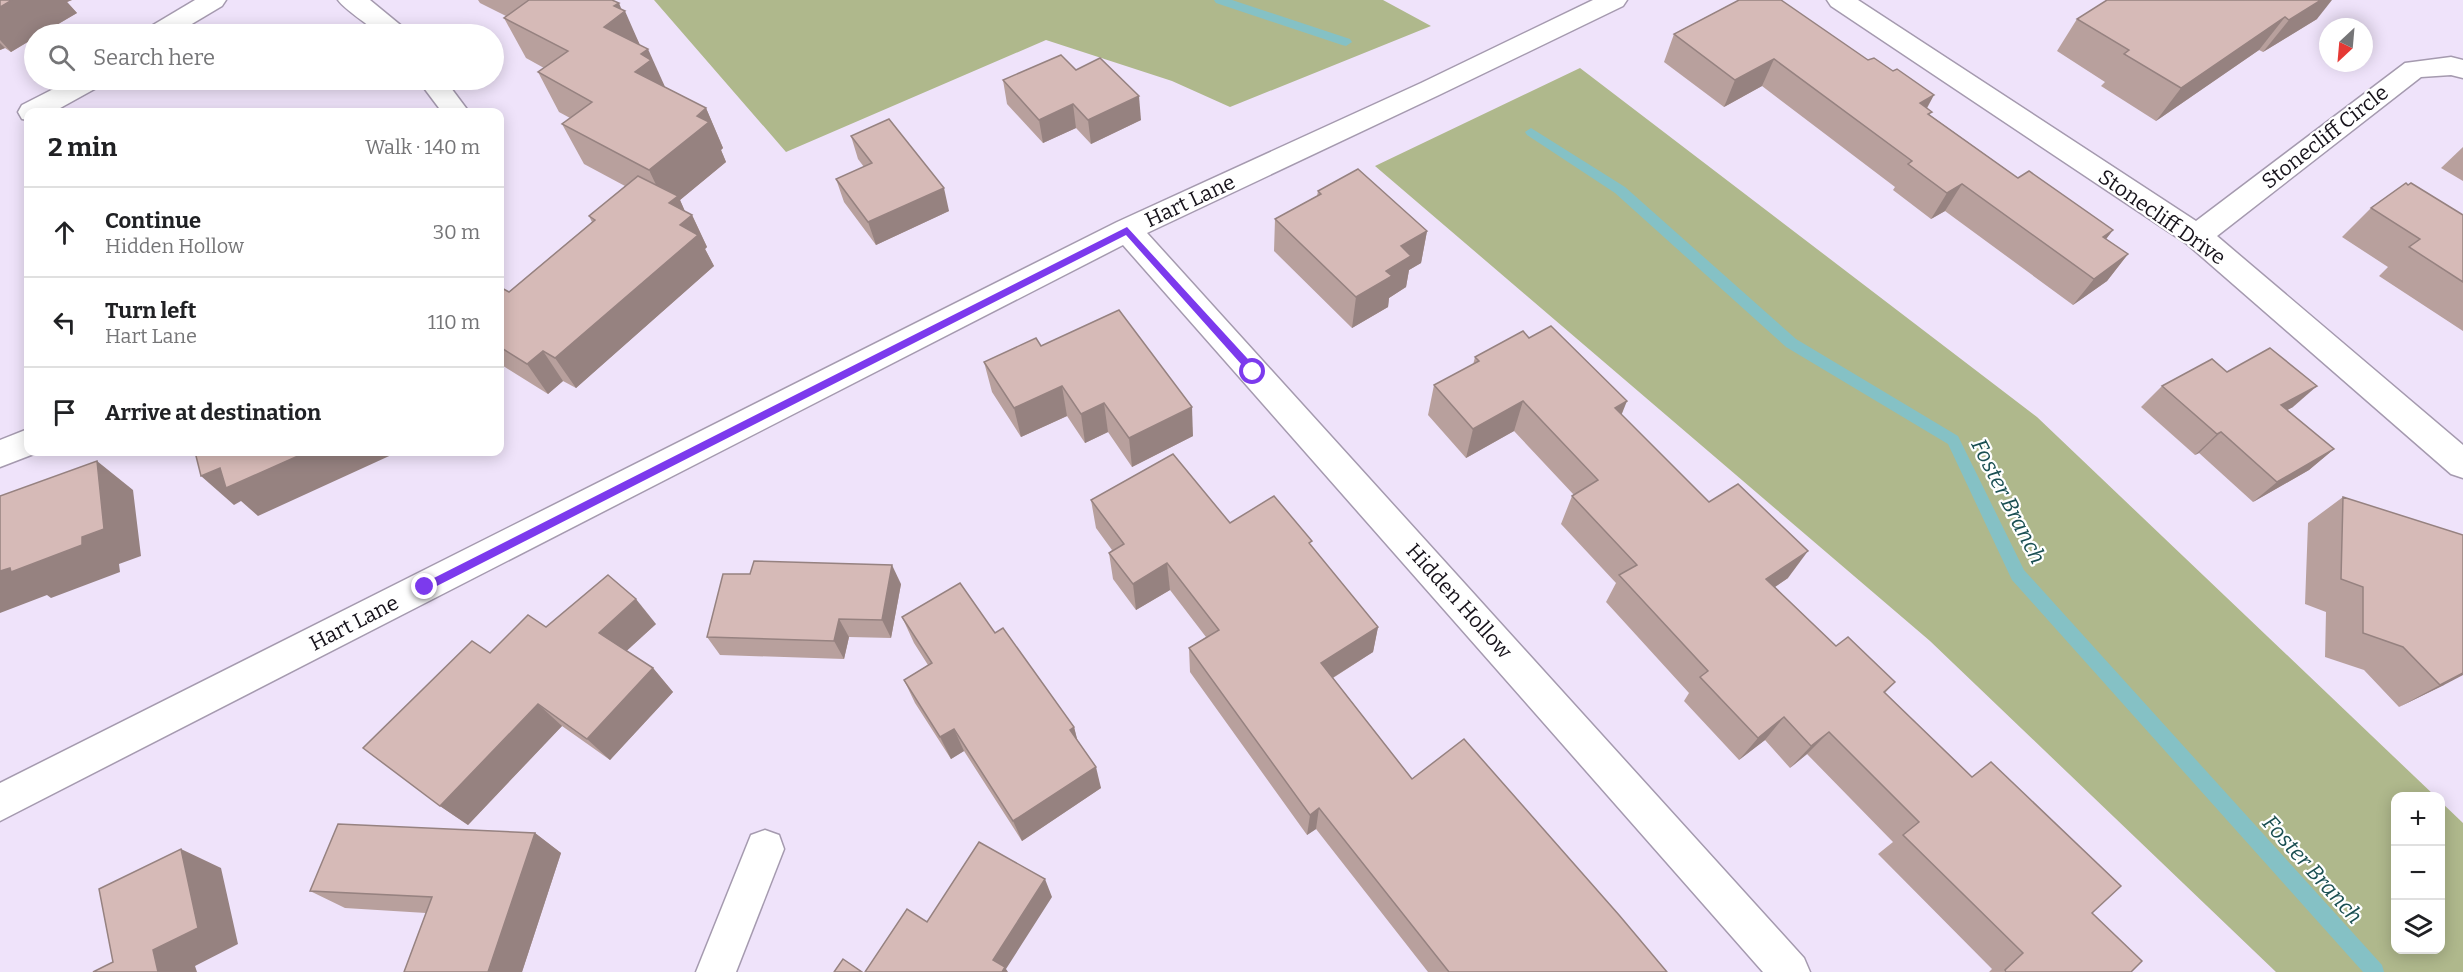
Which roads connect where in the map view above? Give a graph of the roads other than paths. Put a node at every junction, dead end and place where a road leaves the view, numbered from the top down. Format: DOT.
graph roads {
  1 [pos="213,0"];
  2 [pos="351,0"];
  3 [pos="1614,0"];
  4 [pos="1840,0"];
  5 [pos="173,24"];
  6 [pos="383,24"];
  7 [pos="2463,69"];
  8 [pos="73,90"];
  9 [pos="440,90"];
  10 [pos="39,108"];
  11 [pos="453,108"];
  12 [pos="1127,230"];
  13 [pos="2197,236"];
  14 [pos="24,444"];
  15 [pos="0,454"];
  16 [pos="2463,464"];
  17 [pos="0,803"];
  18 [pos="765,849"];
  19 [pos="716,972"];
  20 [pos="1790,972"];
  1 -- 5 [label="street"];
  2 -- 6 [label="street"];
  3 -- 12 [label="street, Hart Lane"];
  4 -- 13 [label="street, Stonecliff Drive"];
  7 -- 13 [label="street, Stonecliff Circle"];
  8 -- 10 [label="street"];
  9 -- 11 [label="street"];
  12 -- 17 [label="street, Hart Lane"];
  12 -- 20 [label="street, Hidden Hollow"];
  13 -- 16 [label="street, Stonecliff Drive"];
  14 -- 15 [label="street"];
  18 -- 19 [label="street"];
}
